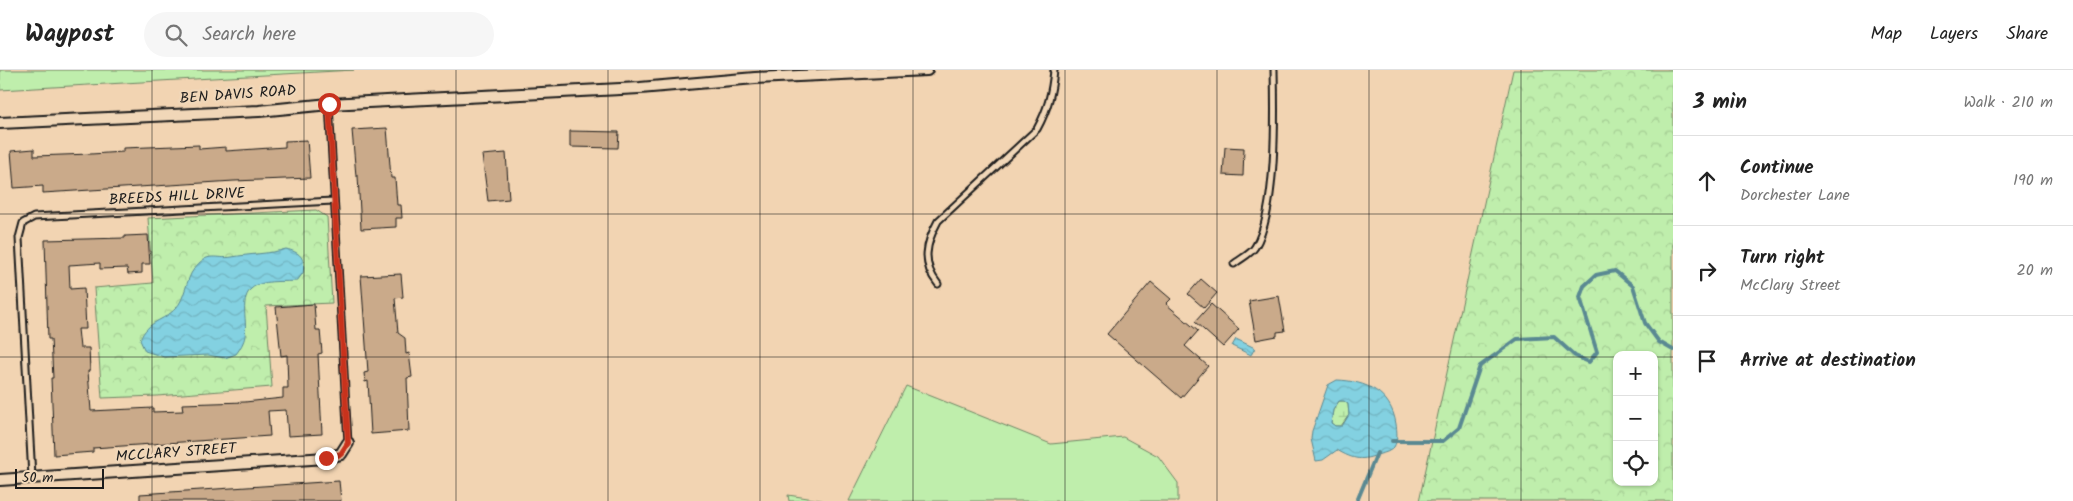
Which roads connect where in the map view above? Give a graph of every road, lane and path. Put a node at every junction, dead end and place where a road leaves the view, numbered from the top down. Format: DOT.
graph roads {
  1 [pos="927,70"];
  2 [pos="1054,70"];
  3 [pos="1274,70"];
  4 [pos="909,71"];
  5 [pos="794,73"];
  6 [pos="329,104"];
  7 [pos="0,123"];
  8 [pos="333,201"];
  9 [pos="1234,264"];
  10 [pos="938,284"];
  11 [pos="348,443"];
  12 [pos="32,477"];
  13 [pos="0,480"];
  1 -- 4 [label="street, BEN DAVIS ROAD"];
  2 -- 10 [label="lane"];
  3 -- 9 [label="lane"];
  4 -- 5 [label="street, BEN DAVIS ROAD"];
  5 -- 6 [label="street, BEN DAVIS ROAD"];
  6 -- 7 [label="street, BEN DAVIS ROAD"];
  6 -- 8 [label="lane"];
  8 -- 11 [label="lane"];
  8 -- 12 [label="lane, BREEDS HILL DRIVE"];
  11 -- 12 [label="street, MCCLARY STREET"];
  12 -- 13 [label="street, MCCLARY STREET"];
}
